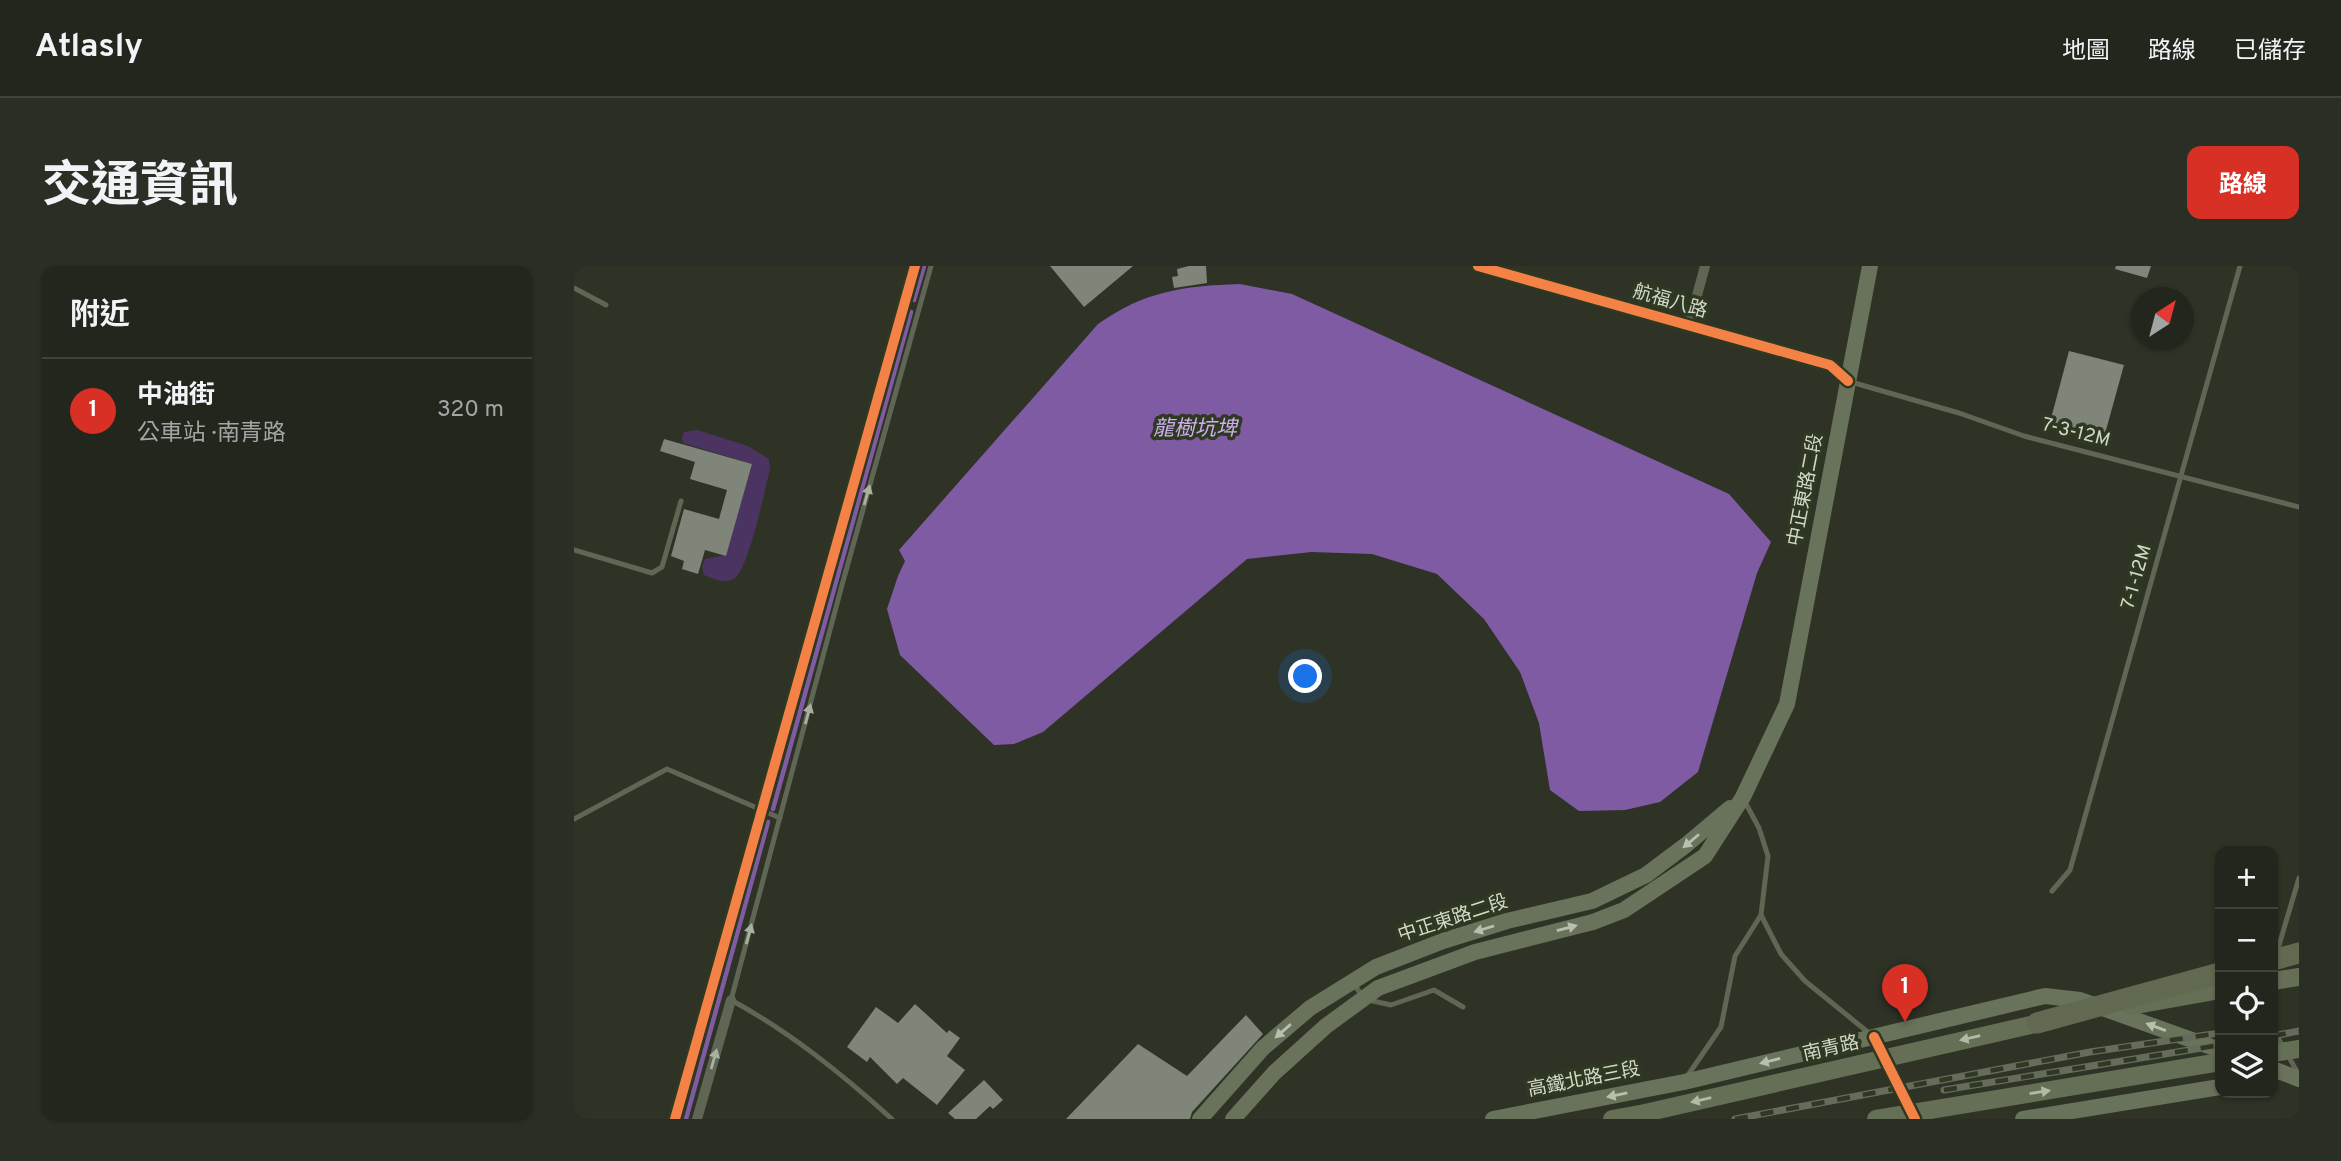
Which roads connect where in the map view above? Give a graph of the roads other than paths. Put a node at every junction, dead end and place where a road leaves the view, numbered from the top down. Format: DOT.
graph roads {
  1 [pos="915,266"];
  2 [pos="931,266"];
  3 [pos="1478,266"];
  4 [pos="1705,266"];
  5 [pos="1870,266"];
  6 [pos="2241,266"];
  7 [pos="1510,270"];
  8 [pos="574,288"];
  9 [pos="606,305"];
  10 [pos="904,305"];
  11 [pos="919,308"];
  12 [pos="1689,325"];
  13 [pos="1848,381"];
  14 [pos="2181,476"];
  15 [pos="681,501"];
  16 [pos="2299,507"];
  17 [pos="574,550"];
  18 [pos="1742,797"];
  19 [pos="762,811"];
  20 [pos="780,818"];
  21 [pos="574,819"];
  22 [pos="2299,878"];
  23 [pos="2052,891"];
  24 [pos="1760,915"];
  25 [pos="2278,949"];
  26 [pos="2299,953"];
  27 [pos="2278,959"];
  28 [pos="2215,974"];
  29 [pos="2299,976"];
  30 [pos="2278,980"];
  31 [pos="1352,982"];
  32 [pos="2215,991"];
  33 [pos="1364,999"];
  34 [pos="731,1000"];
  35 [pos="1464,1007"];
  36 [pos="2037,1023"];
  37 [pos="2276,1035"];
  38 [pos="1874,1037"];
  39 [pos="2215,1048"];
  40 [pos="2299,1049"];
  41 [pos="2278,1053"];
  42 [pos="2215,1063"];
  43 [pos="2278,1071"];
  44 [pos="2299,1078"];
  45 [pos="1684,1082"];
  46 [pos="2278,1082"];
  47 [pos="2215,1088"];
  48 [pos="1239,1116"];
  49 [pos="1910,1116"];
  50 [pos="675,1119"];
  51 [pos="697,1119"];
  52 [pos="892,1119"];
  53 [pos="1200,1119"];
  54 [pos="1493,1119"];
  55 [pos="1612,1119"];
  56 [pos="1876,1119"];
  57 [pos="2022,1119"];
  1 -- 10 [label="street"];
  2 -- 11 [label="lane"];
  3 -- 7 [label="street, 航福八路"];
  4 -- 12 [label="street"];
  5 -- 13 [label="main road, 中正東路二段"];
  6 -- 14 [label="lane, 7-1-12M"];
  7 -- 12 [label="street, 航福八路"];
  8 -- 9 [label="lane"];
  10 -- 11 [label="lane"];
  10 -- 19 [label="street"];
  20 -- 11 [label="lane, one-way"];
  12 -- 13 [label="street, 航福八路"];
  13 -- 14 [label="lane, 7-3-12M"];
  13 -- 18 [label="main road, 中正東路二段"];
  14 -- 16 [label="lane, 7-3-12M"];
  14 -- 23 [label="lane, 7-1-12M"];
  15 -- 17 [label="lane"];
  18 -- 24 [label="lane"];
  18 -- 31 [label="main road, 中正東路二段, one-way"];
  33 -- 18 [label="main road, 中正東路二段, one-way"];
  19 -- 20 [label="lane"];
  19 -- 21 [label="lane"];
  19 -- 50 [label="street"];
  34 -- 20 [label="lane, one-way"];
  22 -- 25 [label="lane"];
  24 -- 38 [label="lane"];
  24 -- 45 [label="lane"];
  26 -- 27 [label="highway, bridge"];
  28 -- 36 [label="highway, bridge"];
  29 -- 30 [label="main road"];
  31 -- 33 [label="lane"];
  31 -- 53 [label="main road, 中正東路二段, one-way"];
  32 -- 36 [label="main road, 南青路, bridge"];
  33 -- 35 [label="lane"];
  33 -- 48 [label="main road, 中正東路二段"];
  51 -- 34 [label="street, one-way"];
  34 -- 52 [label="lane"];
  36 -- 55 [label="main road, 南青路, one-way, bridge"];
  37 -- 44 [label="lane"];
  39 -- 38 [label="main road, 南青路, one-way"];
  38 -- 45 [label="main road, 南青路, one-way"];
  38 -- 49 [label="street"];
  40 -- 41 [label="main road, bridge"];
  56 -- 42 [label="main road, one-way, bridge"];
  43 -- 44 [label="main road"];
  44 -- 46 [label="main road"];
  45 -- 54 [label="main road, 高鐵北路三段, one-way"];
  47 -- 57 [label="main road"];
}
